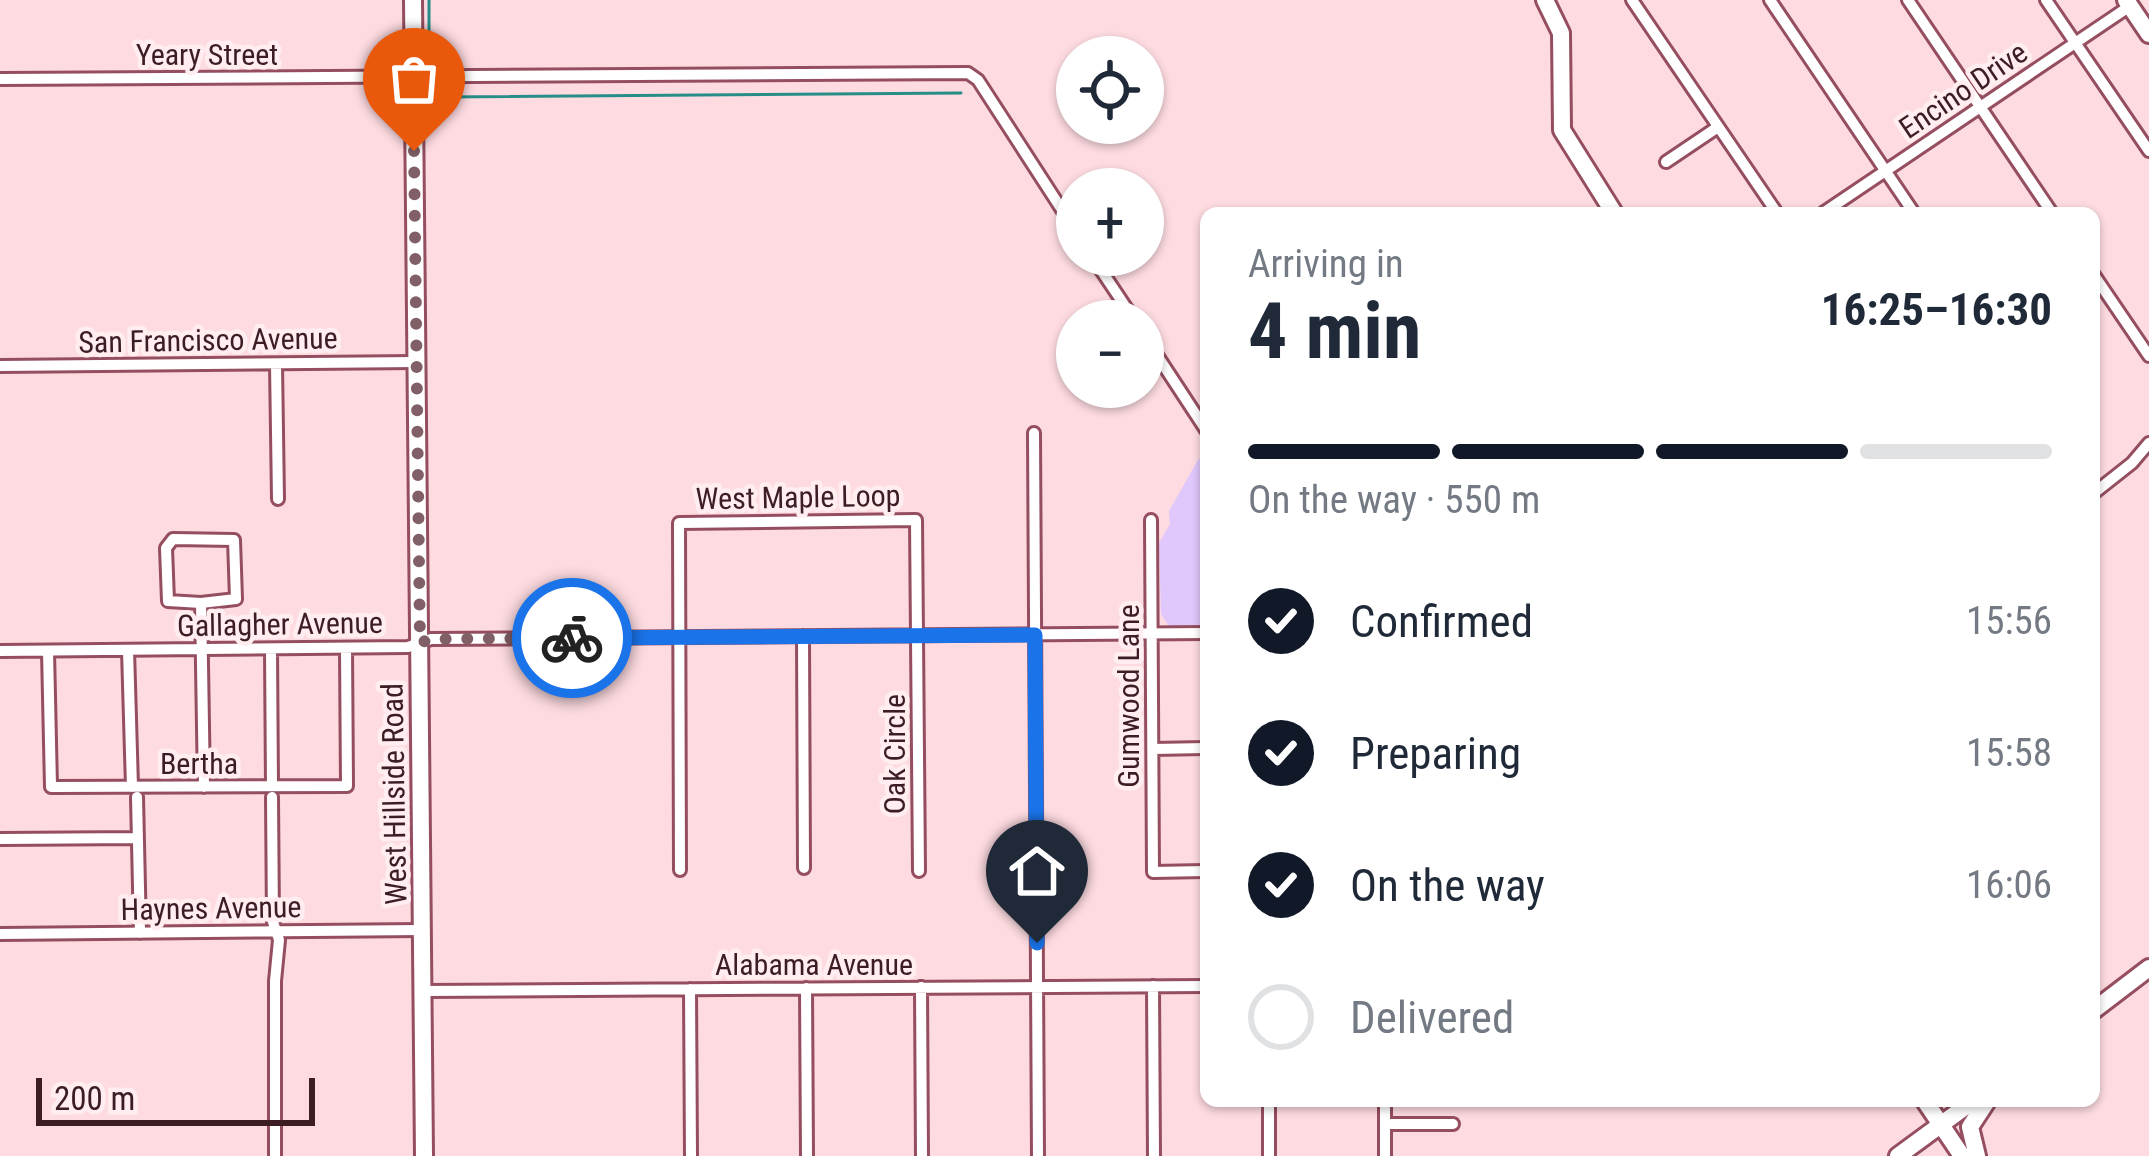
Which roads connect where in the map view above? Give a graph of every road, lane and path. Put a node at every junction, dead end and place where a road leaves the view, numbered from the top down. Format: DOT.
graph roads {
  1 [pos="413,0"];
  2 [pos="1545,0"];
  3 [pos="1631,0"];
  4 [pos="1770,0"];
  5 [pos="1908,0"];
  6 [pos="2046,0"];
  7 [pos="2128,3"];
  8 [pos="2149,34"];
  9 [pos="2075,43"];
  10 [pos="413,77"];
  11 [pos="0,79"];
  12 [pos="1980,107"];
  13 [pos="1718,127"];
  14 [pos="2149,152"];
  15 [pos="1666,161"];
  16 [pos="1886,171"];
  17 [pos="1056,201"];
  18 [pos="1610,207"];
  19 [pos="1773,207"];
  20 [pos="1832,207"];
  21 [pos="1910,207"];
  22 [pos="2048,207"];
  23 [pos="2100,284"];
  24 [pos="2149,356"];
  25 [pos="416,362"];
  26 [pos="276,364"];
  27 [pos="0,366"];
  28 [pos="1164,366"];
  29 [pos="1200,421"];
  30 [pos="1034,433"];
  31 [pos="2149,443"];
  32 [pos="2100,484"];
  33 [pos="278,500"];
  34 [pos="1151,520"];
  35 [pos="201,603"];
  36 [pos="1152,634"];
  37 [pos="1200,634"];
  38 [pos="917,635"];
  39 [pos="1035,635"];
  40 [pos="803,636"];
  41 [pos="680,637"];
  42 [pos="420,643"];
  43 [pos="346,648"];
  44 [pos="202,649"];
  45 [pos="271,649"];
  46 [pos="128,650"];
  47 [pos="0,651"];
  48 [pos="48,651"];
  49 [pos="1200,748"];
  50 [pos="1153,749"];
  51 [pos="204,787"];
  52 [pos="134,792"];
  53 [pos="272,792"];
  54 [pos="137,838"];
  55 [pos="0,839"];
  56 [pos="804,868"];
  57 [pos="680,870"];
  58 [pos="919,871"];
  59 [pos="1200,871"];
  60 [pos="422,930"];
  61 [pos="276,931"];
  62 [pos="140,933"];
  63 [pos="0,934"];
  64 [pos="2149,968"];
  65 [pos="1153,986"];
  66 [pos="1200,986"];
  67 [pos="921,987"];
  68 [pos="1037,987"];
  69 [pos="806,988"];
  70 [pos="690,989"];
  71 [pos="423,992"];
  72 [pos="2100,1005"];
  73 [pos="1269,1107"];
  74 [pos="1384,1107"];
  75 [pos="1929,1107"];
  76 [pos="1966,1107"];
  77 [pos="1983,1107"];
  78 [pos="1385,1124"];
  79 [pos="1453,1124"];
  80 [pos="1942,1126"];
  81 [pos="274,1156"];
  82 [pos="424,1156"];
  83 [pos="691,1156"];
  84 [pos="807,1156"];
  85 [pos="922,1156"];
  86 [pos="1038,1156"];
  87 [pos="1154,1156"];
  88 [pos="1269,1156"];
  89 [pos="1385,1156"];
  90 [pos="1898,1156"];
  91 [pos="1962,1156"];
  92 [pos="1977,1156"];
  1 -- 10 [label="street, West Hillside Road"];
  2 -- 18 [label="street"];
  3 -- 13 [label="street"];
  4 -- 16 [label="street"];
  5 -- 12 [label="street"];
  6 -- 9 [label="street"];
  7 -- 8 [label="street"];
  7 -- 9 [label="street, Encino Drive"];
  9 -- 12 [label="street, Encino Drive"];
  9 -- 14 [label="street"];
  10 -- 11 [label="street, Yeary Street"];
  10 -- 17 [label="street, Yeary Street"];
  10 -- 25 [label="street, West Hillside Road"];
  12 -- 16 [label="street, Encino Drive"];
  12 -- 22 [label="street"];
  13 -- 15 [label="street"];
  13 -- 19 [label="street"];
  16 -- 20 [label="street, Encino Drive"];
  16 -- 21 [label="street"];
  23 -- 24 [label="street"];
  25 -- 26 [label="street, San Francisco Avenue"];
  25 -- 42 [label="street, West Hillside Road"];
  26 -- 27 [label="street, San Francisco Avenue"];
  26 -- 33 [label="street"];
  28 -- 29 [label="street"];
  30 -- 39 [label="street"];
  31 -- 32 [label="street"];
  34 -- 36 [label="street, Gumwood Lane"];
  35 -- 35 [label="street"];
  35 -- 44 [label="street"];
  36 -- 37 [label="street, Gallagher Avenue"];
  36 -- 39 [label="street, Gallagher Avenue"];
  36 -- 50 [label="street, Gumwood Lane"];
  38 -- 39 [label="street, Gallagher Avenue"];
  38 -- 40 [label="street, Gallagher Avenue"];
  38 -- 41 [label="street, West Maple Loop"];
  38 -- 58 [label="street, Oak Circle"];
  39 -- 68 [label="street"];
  40 -- 41 [label="street, Gallagher Avenue"];
  40 -- 56 [label="street"];
  41 -- 42 [label="street, Gallagher Avenue"];
  41 -- 57 [label="street"];
  42 -- 43 [label="street, Gallagher Avenue"];
  42 -- 60 [label="street, West Hillside Road"];
  43 -- 45 [label="street, Gallagher Avenue"];
  43 -- 53 [label="street, Bertha"];
  44 -- 45 [label="street, Gallagher Avenue"];
  44 -- 46 [label="street, Gallagher Avenue"];
  44 -- 51 [label="street"];
  45 -- 53 [label="street"];
  46 -- 48 [label="street, Gallagher Avenue"];
  46 -- 52 [label="street"];
  47 -- 48 [label="street, Gallagher Avenue"];
  48 -- 52 [label="street, Bertha"];
  49 -- 50 [label="street"];
  50 -- 59 [label="street, Gumwood Lane"];
  51 -- 52 [label="street, Bertha"];
  51 -- 53 [label="street, Bertha"];
  52 -- 54 [label="street"];
  53 -- 61 [label="street"];
  54 -- 55 [label="street"];
  54 -- 62 [label="street"];
  60 -- 61 [label="street, Haynes Avenue"];
  60 -- 71 [label="street, West Hillside Road"];
  61 -- 62 [label="street, Haynes Avenue"];
  61 -- 81 [label="street"];
  62 -- 63 [label="street, Haynes Avenue"];
  64 -- 72 [label="street"];
  65 -- 66 [label="street, Alabama Avenue"];
  65 -- 68 [label="street, Alabama Avenue"];
  65 -- 87 [label="street"];
  67 -- 68 [label="street, Alabama Avenue"];
  67 -- 69 [label="street, Alabama Avenue"];
  67 -- 85 [label="street"];
  68 -- 86 [label="street"];
  69 -- 70 [label="street, Alabama Avenue"];
  69 -- 84 [label="street"];
  70 -- 71 [label="street, Alabama Avenue"];
  70 -- 83 [label="street"];
  71 -- 82 [label="street, West Hillside Road"];
  73 -- 88 [label="street"];
  74 -- 78 [label="street"];
  75 -- 80 [label="street"];
  76 -- 80 [label="street"];
  77 -- 92 [label="street"];
  78 -- 79 [label="street"];
  78 -- 89 [label="street"];
  80 -- 90 [label="street"];
  80 -- 91 [label="street"];
}
